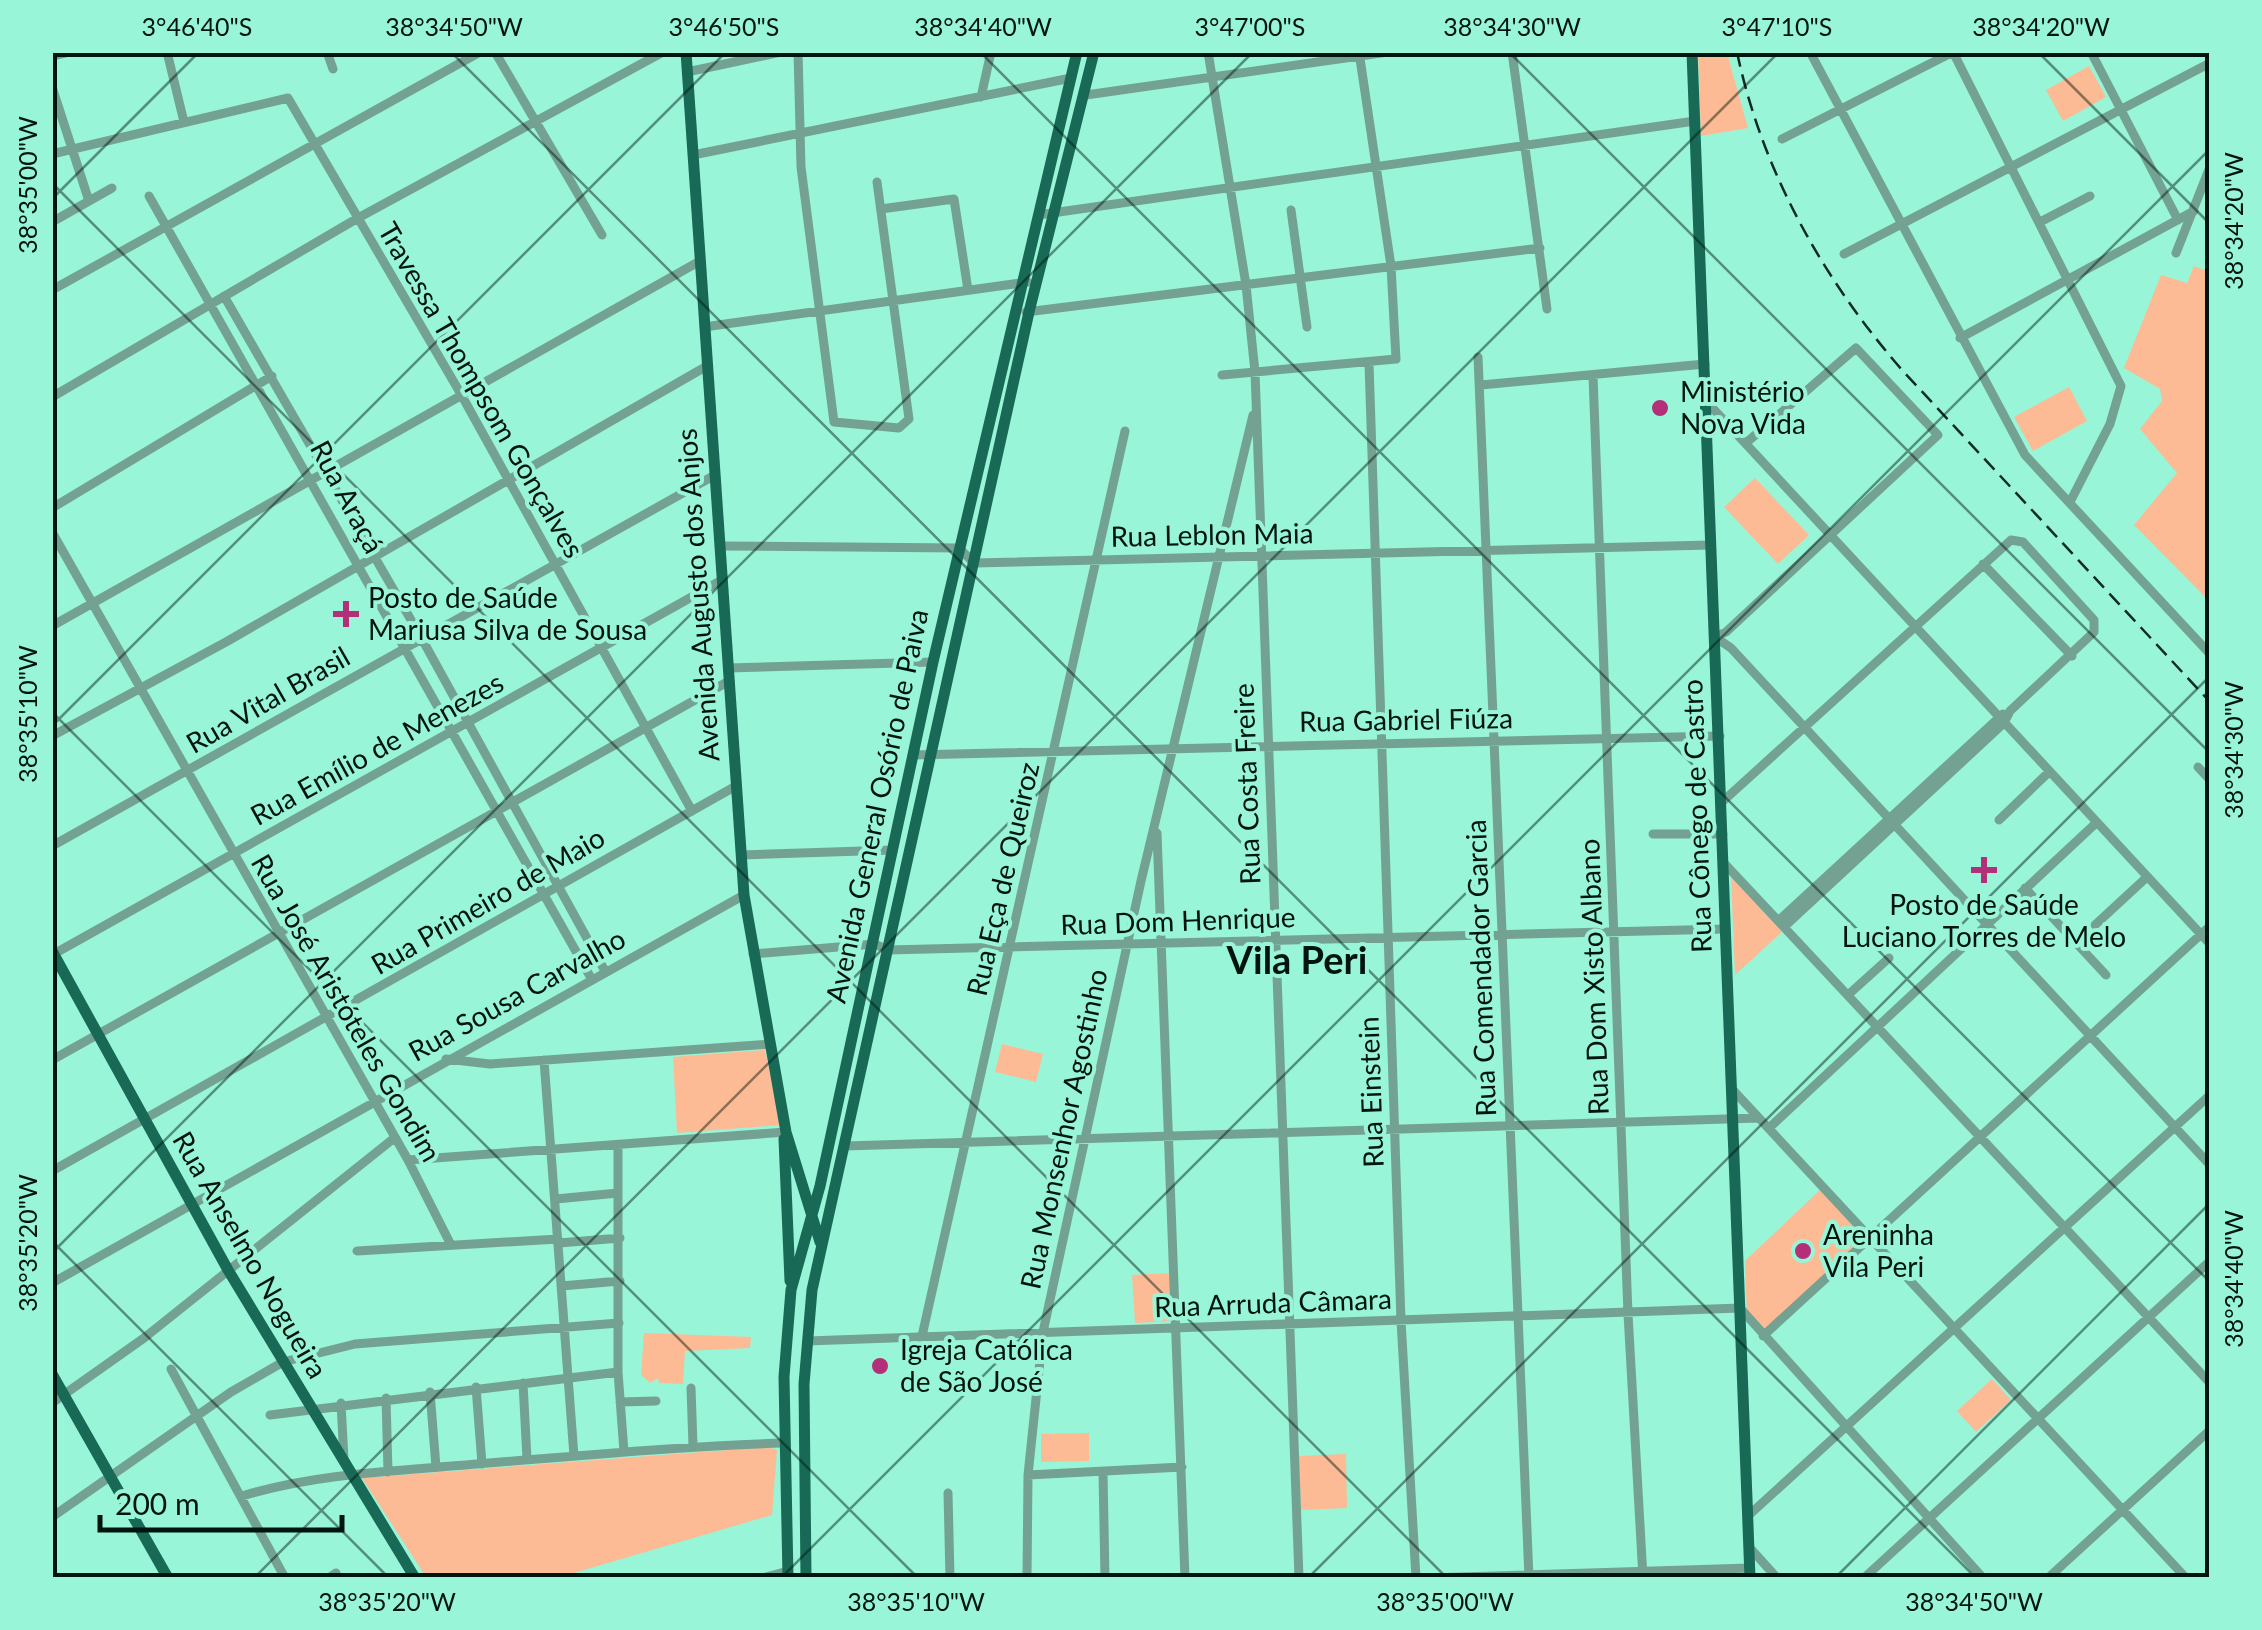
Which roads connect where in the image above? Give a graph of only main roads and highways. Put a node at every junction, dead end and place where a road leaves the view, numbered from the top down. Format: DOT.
graph roads {
  1 [pos="686,52"];
  2 [pos="1077,52"];
  3 [pos="1094,52"];
  4 [pos="1692,52"];
  5 [pos="997,382"];
  6 [pos="1013,384"];
  7 [pos="53,953"];
  8 [pos="786,1132"];
  9 [pos="813,1208"];
  10 [pos="822,1247"];
  11 [pos="791,1290"];
  12 [pos="52,1374"];
  13 [pos="1750,1573"];
  14 [pos="788,1574"];
  15 [pos="168,1578"];
  16 [pos="416,1578"];
  17 [pos="806,1578"];
  1 -- 8 [label="main road, Avenida Augusto dos Anjos"];
  2 -- 5 [label="main road, Avenida General Osório de Paiva"];
  3 -- 6 [label="main road, Avenida General Osório de Paiva"];
  4 -- 13 [label="main road, Rua Cônego de Castro"];
  5 -- 6 [label="main road"];
  5 -- 9 [label="main road, Avenida General Osório de Paiva"];
  6 -- 10 [label="main road, Avenida General Osório de Paiva"];
  7 -- 16 [label="main road, Rua Anselmo Nogueira"];
  8 -- 9 [label="main road, Avenida Augusto dos Anjos"];
  8 -- 11 [label="main road, Avenida Augusto dos Anjos"];
  9 -- 10 [label="main road, Avenida Augusto dos Anjos"];
  9 -- 11 [label="main road, Avenida General Osório de Paiva"];
  10 -- 17 [label="main road, Avenida General Osório de Paiva"];
  11 -- 14 [label="main road, Avenida General Osório de Paiva"];
  12 -- 15 [label="main road"];
}
